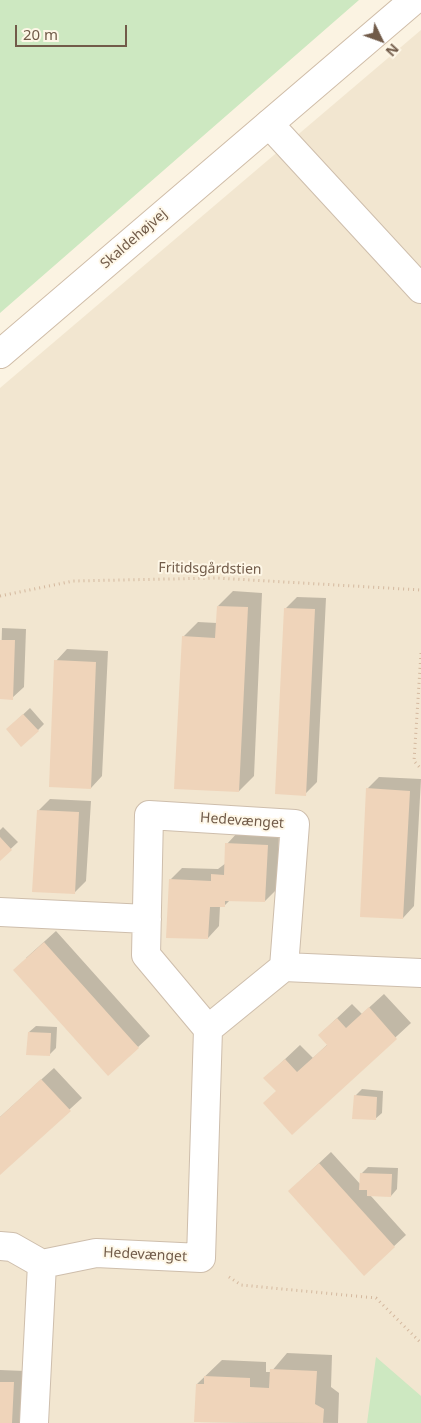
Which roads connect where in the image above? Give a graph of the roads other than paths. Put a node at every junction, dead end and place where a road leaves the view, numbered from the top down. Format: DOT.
graph roads {
  1 [pos="414,0"];
  2 [pos="269,124"];
  3 [pos="421,289"];
  4 [pos="0,354"];
  5 [pos="0,912"];
  6 [pos="147,919"];
  7 [pos="284,967"];
  8 [pos="421,973"];
  9 [pos="208,1029"];
  10 [pos="0,1246"];
  11 [pos="42,1264"];
  12 [pos="34,1423"];
  1 -- 2 [label="street, Skaldehøjvej"];
  2 -- 3 [label="street"];
  2 -- 4 [label="street, Skaldehøjvej"];
  5 -- 6 [label="street"];
  6 -- 7 [label="street, Hedevænget"];
  6 -- 9 [label="street, Hedevænget"];
  7 -- 8 [label="street"];
  7 -- 9 [label="street"];
  9 -- 11 [label="street, Hedevænget"];
  10 -- 11 [label="street"];
  11 -- 12 [label="street"];
}
